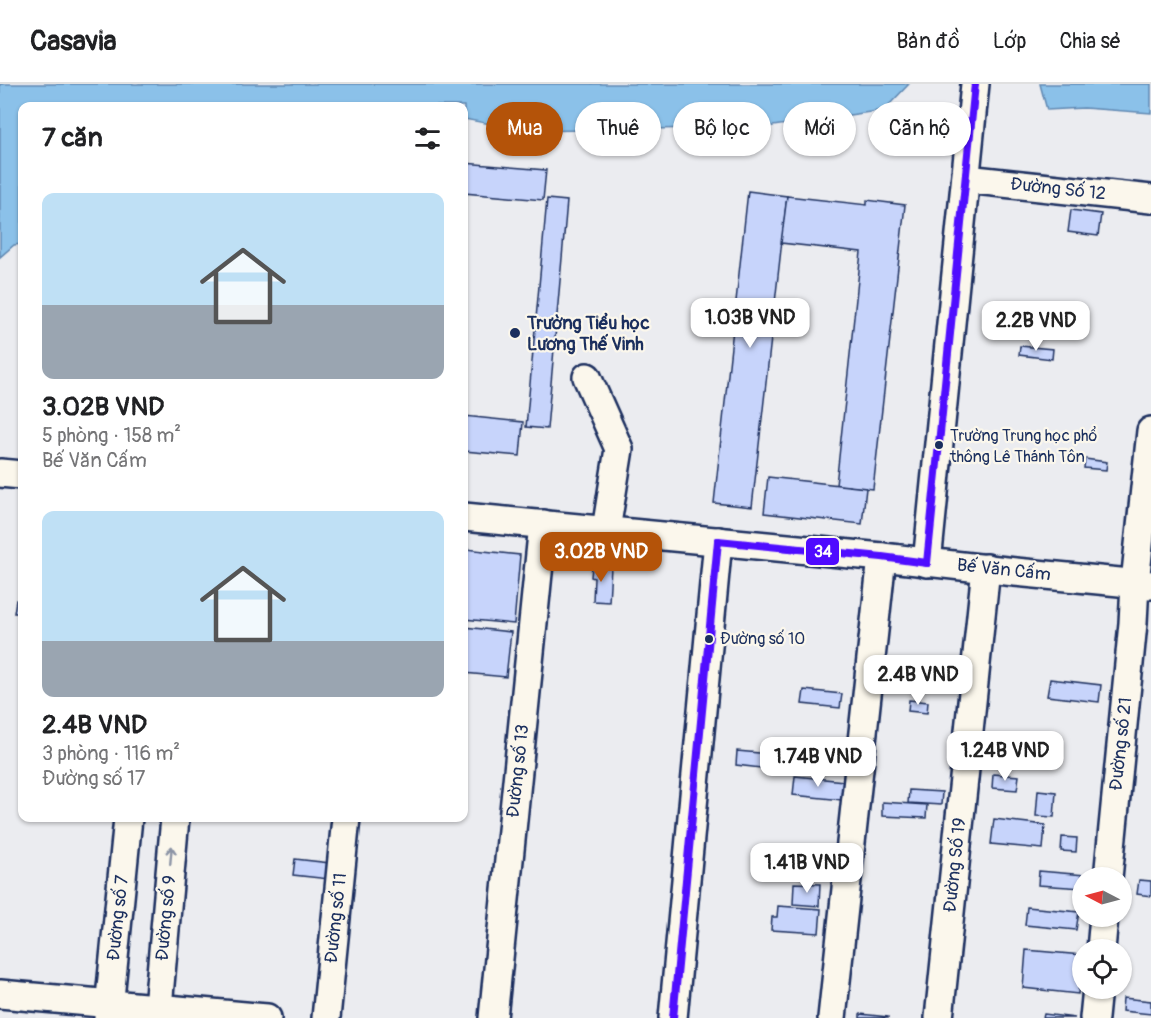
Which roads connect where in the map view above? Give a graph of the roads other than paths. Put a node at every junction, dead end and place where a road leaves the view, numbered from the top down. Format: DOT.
graph roads {
  1 [pos="975,84"];
  2 [pos="966,179"];
  3 [pos="1151,199"];
  4 [pos="587,377"];
  5 [pos="1151,431"];
  6 [pos="0,473"];
  7 [pos="18,475"];
  8 [pos="468,517"];
  9 [pos="543,524"];
  10 [pos="606,530"];
  11 [pos="718,541"];
  12 [pos="882,557"];
  13 [pos="927,562"];
  14 [pos="986,568"];
  15 [pos="1143,584"];
  16 [pos="128,822"];
  17 [pos="175,822"];
  18 [pos="346,822"];
  19 [pos="1109,867"];
  20 [pos="0,994"];
  21 [pos="1096,999"];
  22 [pos="108,1011"];
  23 [pos="157,1013"];
  24 [pos="267,1018"];
  25 [pos="326,1018"];
  26 [pos="493,1018"];
  27 [pos="673,1018"];
  28 [pos="832,1018"];
  29 [pos="939,1018"];
  30 [pos="1094,1018"];
  1 -- 2 [label="street"];
  2 -- 3 [label="street, Đường Số 12"];
  2 -- 13 [label="street"];
  4 -- 10 [label="street"];
  5 -- 15 [label="street, Đường số 21"];
  6 -- 7 [label="street"];
  8 -- 9 [label="street, Bế Văn Cấm"];
  9 -- 10 [label="street, Bế Văn Cấm"];
  9 -- 26 [label="street, Đường số 13"];
  10 -- 11 [label="street, Bế Văn Cấm"];
  11 -- 12 [label="street, Bế Văn Cấm"];
  11 -- 27 [label="street"];
  12 -- 13 [label="street, Bế Văn Cấm"];
  12 -- 28 [label="street"];
  13 -- 14 [label="street, Bế Văn Cấm"];
  14 -- 15 [label="street, Bế Văn Cấm"];
  14 -- 29 [label="street, Đường Số 19"];
  15 -- 19 [label="street, Đường số 21"];
  16 -- 22 [label="street, Đường số 7"];
  23 -- 17 [label="street, Đường số 9, one-way"];
  18 -- 25 [label="street, Đường số 11"];
  20 -- 22 [label="street"];
  21 -- 30 [label="street"];
  22 -- 23 [label="street"];
  23 -- 24 [label="street"];
}
